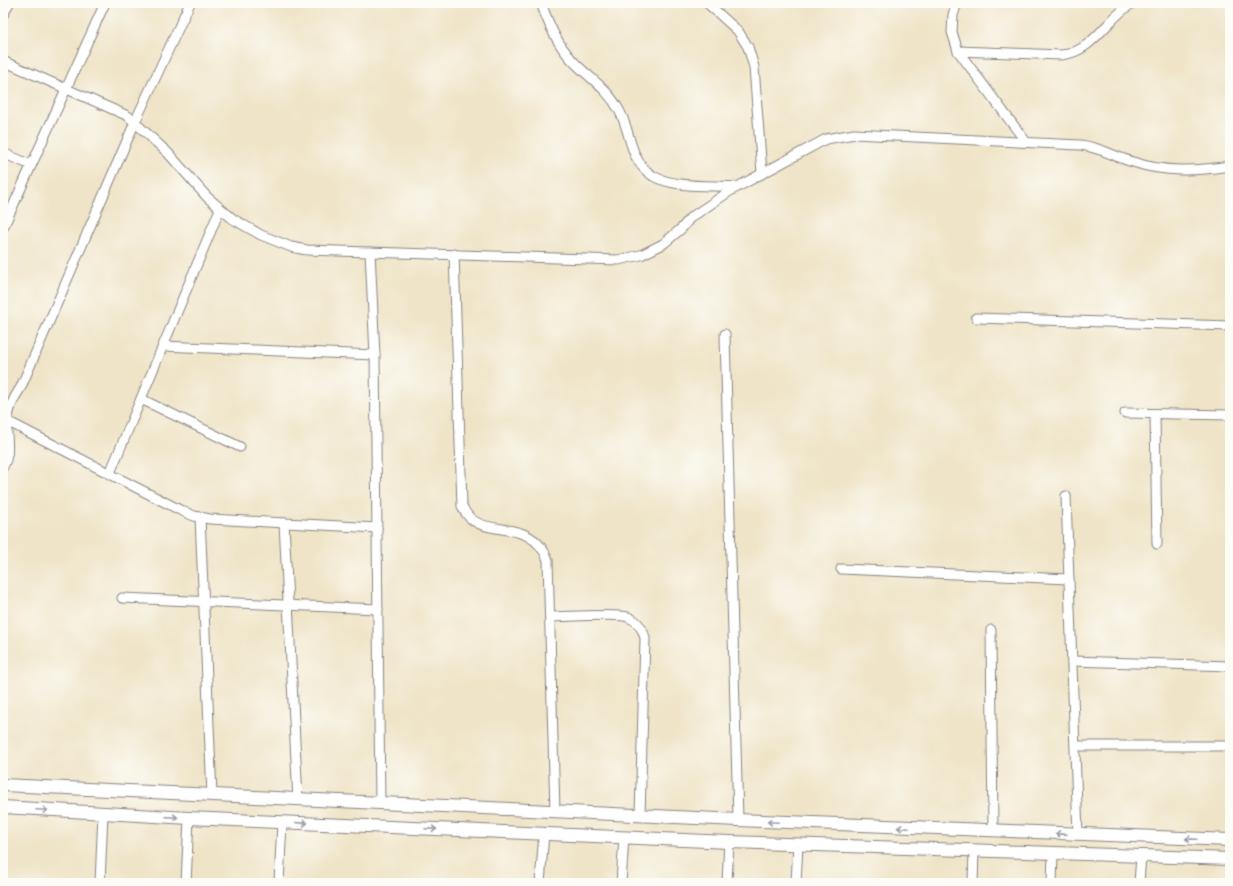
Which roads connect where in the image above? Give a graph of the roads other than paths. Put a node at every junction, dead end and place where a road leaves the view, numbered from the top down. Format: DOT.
graph roads {
  1 [pos="9,3"];
  2 [pos="104,3"];
  3 [pos="190,3"];
  4 [pos="541,3"];
  5 [pos="707,3"];
  6 [pos="957,3"];
  7 [pos="1133,3"];
  8 [pos="3,15"];
  9 [pos="958,51"];
  10 [pos="3,61"];
  11 [pos="65,88"];
  12 [pos="135,122"];
  13 [pos="1026,142"];
  14 [pos="3,154"];
  15 [pos="31,165"];
  16 [pos="1230,166"];
  17 [pos="762,173"];
  18 [pos="737,187"];
  19 [pos="220,209"];
  20 [pos="3,228"];
  21 [pos="370,252"];
  22 [pos="454,254"];
  23 [pos="976,318"];
  24 [pos="1230,326"];
  25 [pos="725,334"];
  26 [pos="163,346"];
  27 [pos="376,355"];
  28 [pos="141,399"];
  29 [pos="7,402"];
  30 [pos="1125,413"];
  31 [pos="1155,414"];
  32 [pos="1230,415"];
  33 [pos="7,421"];
  34 [pos="240,447"];
  35 [pos="3,467"];
  36 [pos="110,474"];
  37 [pos="1066,496"];
  38 [pos="200,517"];
  39 [pos="284,523"];
  40 [pos="377,528"];
  41 [pos="1157,544"];
  42 [pos="842,569"];
  43 [pos="1069,579"];
  44 [pos="122,598"];
  45 [pos="204,602"];
  46 [pos="288,605"];
  47 [pos="378,609"];
  48 [pos="550,618"];
  49 [pos="991,630"];
  50 [pos="1072,662"];
  51 [pos="1230,666"];
  52 [pos="1076,746"];
  53 [pos="1230,746"];
  54 [pos="3,785"];
  55 [pos="212,795"];
  56 [pos="298,800"];
  57 [pos="380,803"];
  58 [pos="3,807"];
  59 [pos="504,809"];
  60 [pos="554,812"];
  61 [pos="103,813"];
  62 [pos="640,816"];
  63 [pos="189,818"];
  64 [pos="738,820"];
  65 [pos="282,822"];
  66 [pos="932,829"];
  67 [pos="993,831"];
  68 [pos="502,832"];
  69 [pos="544,833"];
  70 [pos="1078,835"];
  71 [pos="624,837"];
  72 [pos="1230,840"];
  73 [pos="730,842"];
  74 [pos="798,844"];
  75 [pos="932,849"];
  76 [pos="974,851"];
  77 [pos="1053,854"];
  78 [pos="1140,856"];
  79 [pos="1230,859"];
  80 [pos="100,883"];
  81 [pos="186,883"];
  82 [pos="279,883"];
  83 [pos="540,883"];
  84 [pos="622,883"];
  85 [pos="726,883"];
  86 [pos="796,883"];
  87 [pos="973,883"];
  88 [pos="1052,883"];
  89 [pos="1139,883"];
  1 -- 8 [label="street"];
  2 -- 11 [label="street"];
  3 -- 12 [label="street"];
  4 -- 18 [label="street"];
  5 -- 17 [label="street"];
  6 -- 9 [label="street"];
  7 -- 9 [label="street"];
  9 -- 13 [label="street"];
  10 -- 11 [label="street"];
  11 -- 12 [label="street"];
  11 -- 15 [label="street"];
  12 -- 19 [label="street"];
  12 -- 29 [label="street"];
  13 -- 16 [label="street"];
  13 -- 17 [label="street"];
  14 -- 15 [label="street"];
  15 -- 20 [label="street"];
  17 -- 18 [label="street"];
  18 -- 22 [label="street"];
  19 -- 21 [label="street"];
  19 -- 26 [label="street"];
  21 -- 22 [label="street"];
  21 -- 27 [label="street"];
  22 -- 48 [label="street"];
  23 -- 24 [label="street"];
  25 -- 64 [label="street"];
  26 -- 27 [label="street"];
  26 -- 28 [label="street"];
  27 -- 40 [label="street"];
  28 -- 34 [label="street"];
  28 -- 36 [label="street"];
  29 -- 33 [label="street"];
  30 -- 31 [label="street"];
  31 -- 32 [label="street"];
  31 -- 41 [label="street"];
  33 -- 35 [label="street"];
  33 -- 36 [label="street"];
  36 -- 38 [label="street"];
  37 -- 43 [label="street"];
  38 -- 39 [label="street"];
  38 -- 45 [label="street"];
  39 -- 40 [label="street"];
  39 -- 46 [label="street"];
  40 -- 47 [label="street"];
  42 -- 43 [label="street"];
  43 -- 50 [label="street"];
  44 -- 45 [label="street"];
  45 -- 46 [label="street"];
  45 -- 55 [label="street"];
  46 -- 47 [label="street"];
  46 -- 56 [label="street"];
  47 -- 57 [label="street"];
  48 -- 60 [label="street"];
  48 -- 62 [label="street"];
  49 -- 67 [label="street"];
  50 -- 51 [label="street"];
  50 -- 52 [label="street"];
  52 -- 53 [label="street"];
  52 -- 70 [label="street"];
  54 -- 55 [label="street"];
  55 -- 56 [label="street"];
  56 -- 57 [label="street"];
  57 -- 59 [label="street"];
  58 -- 61 [label="street, one-way"];
  59 -- 60 [label="street"];
  59 -- 68 [label="street"];
  60 -- 62 [label="street"];
  61 -- 63 [label="street, one-way"];
  61 -- 80 [label="street"];
  62 -- 64 [label="street"];
  63 -- 65 [label="street"];
  63 -- 81 [label="street"];
  66 -- 64 [label="street, one-way"];
  65 -- 68 [label="street, one-way"];
  65 -- 82 [label="street"];
  66 -- 67 [label="street"];
  66 -- 75 [label="street"];
  70 -- 67 [label="street, one-way"];
  68 -- 69 [label="street"];
  69 -- 71 [label="street"];
  69 -- 83 [label="street"];
  72 -- 70 [label="street, one-way"];
  71 -- 73 [label="street"];
  71 -- 84 [label="street"];
  73 -- 74 [label="street"];
  73 -- 85 [label="street"];
  74 -- 75 [label="street"];
  74 -- 86 [label="street"];
  75 -- 76 [label="street"];
  76 -- 77 [label="street"];
  76 -- 87 [label="street"];
  77 -- 78 [label="street"];
  77 -- 88 [label="street"];
  78 -- 79 [label="street"];
  78 -- 89 [label="street"];
}
